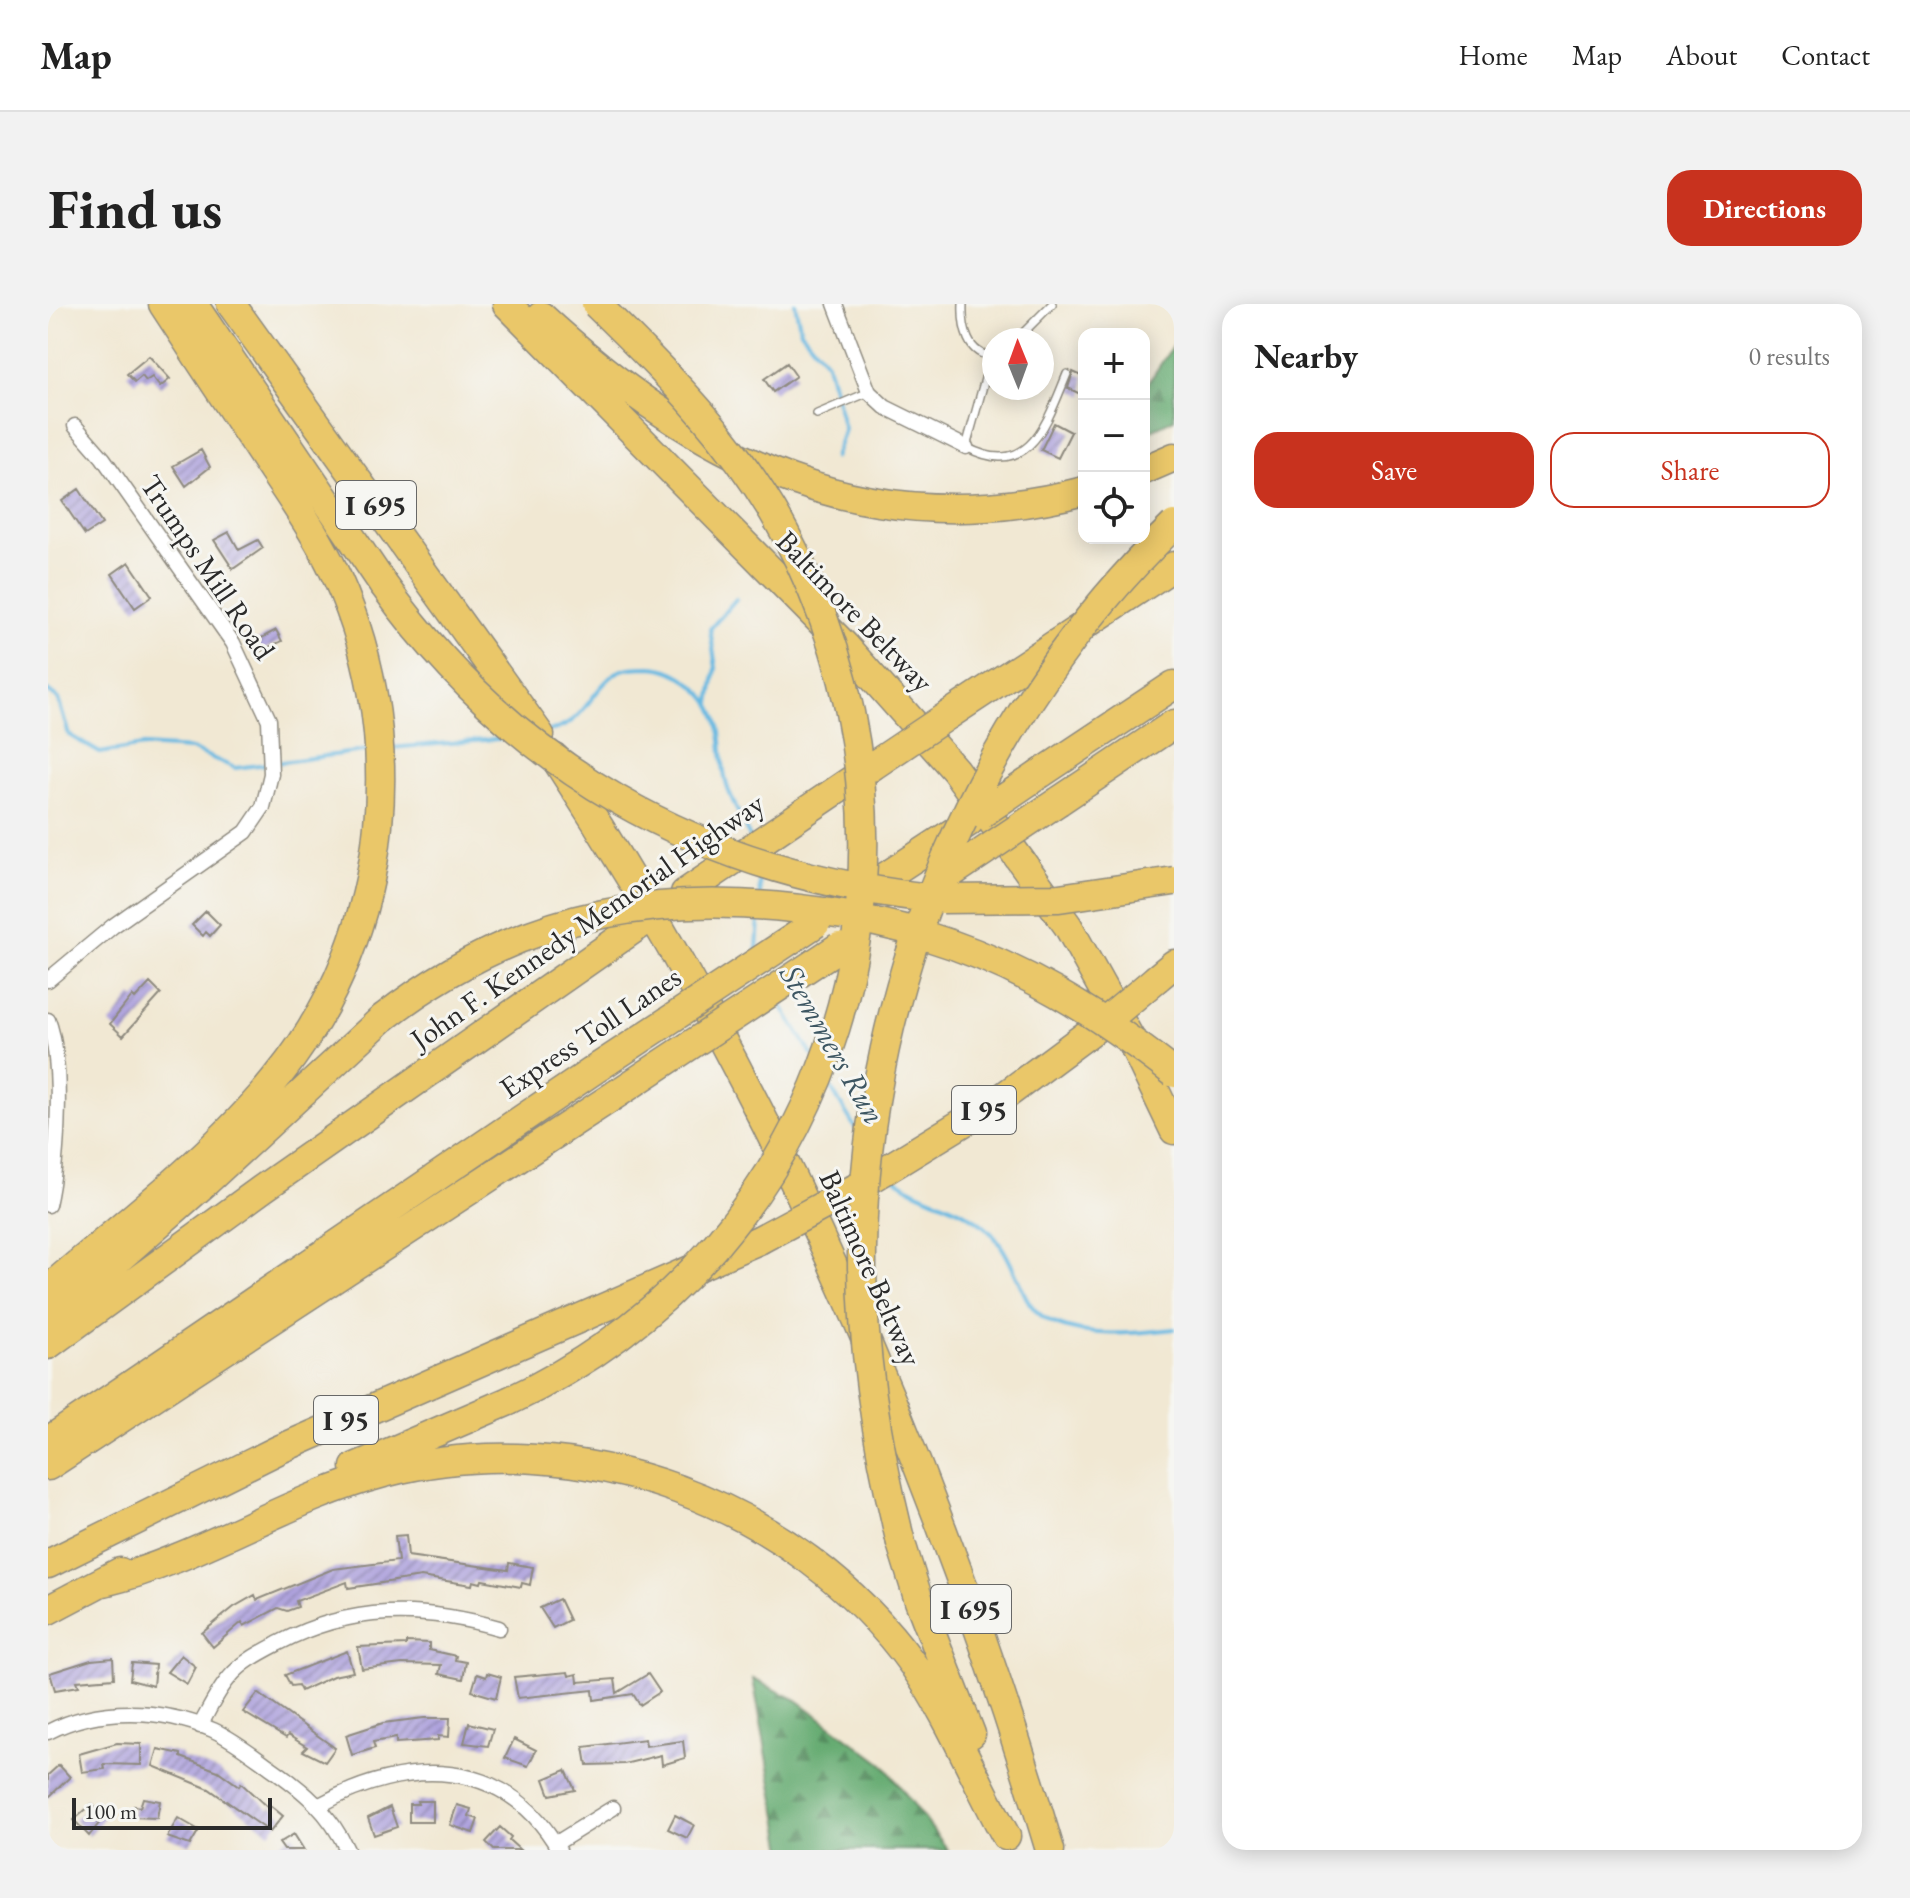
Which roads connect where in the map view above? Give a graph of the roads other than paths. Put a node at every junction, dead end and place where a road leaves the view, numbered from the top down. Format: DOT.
graph roads {
  1 [pos="163,304"];
  2 [pos="193,304"];
  3 [pos="231,304"];
  4 [pos="507,304"];
  5 [pos="528,304"];
  6 [pos="596,304"];
  7 [pos="835,304"];
  8 [pos="963,304"];
  9 [pos="1052,304"];
  10 [pos="1028,328"];
  11 [pos="982,353"];
  12 [pos="1067,374"];
  13 [pos="869,392"];
  14 [pos="982,392"];
  15 [pos="817,414"];
  16 [pos="75,426"];
  17 [pos="966,447"];
  18 [pos="1174,457"];
  19 [pos="1150,467"];
  20 [pos="1078,492"];
  21 [pos="1174,525"];
  22 [pos="1174,566"];
  23 [pos="1174,685"];
  24 [pos="1174,724"];
  25 [pos="1174,881"];
  26 [pos="1166,971"];
  27 [pos="48,980"];
  28 [pos="48,1020"];
  29 [pos="1174,1073"];
  30 [pos="1174,1130"];
  31 [pos="50,1174"];
  32 [pos="48,1205"];
  33 [pos="48,1289"];
  34 [pos="48,1321"];
  35 [pos="48,1345"];
  36 [pos="48,1441"];
  37 [pos="48,1466"];
  38 [pos="48,1564"];
  39 [pos="104,1582"];
  40 [pos="48,1610"];
  41 [pos="499,1628"];
  42 [pos="200,1726"];
  43 [pos="48,1732"];
  44 [pos="320,1805"];
  45 [pos="613,1808"];
  46 [pos="1008,1843"];
  47 [pos="557,1847"];
  48 [pos="347,1850"];
  49 [pos="1050,1850"];
  1 -- 33 [label="highway"];
  2 -- 25 [label="highway, bridge"];
  3 -- 49 [label="highway, Baltimore Beltway / I 695"];
  4 -- 30 [label="highway, Baltimore Beltway"];
  5 -- 20 [label="highway"];
  6 -- 39 [label="highway, bridge"];
  7 -- 13 [label="street"];
  8 -- 11 [label="lane"];
  9 -- 10 [label="lane"];
  12 -- 17 [label="lane"];
  13 -- 15 [label="lane"];
  13 -- 17 [label="street"];
  14 -- 17 [label="lane"];
  16 -- 27 [label="street, Trumps Mill Road"];
  18 -- 19 [label="highway"];
  21 -- 46 [label="highway, bridge"];
  22 -- 35 [label="highway, John F. Kennedy Memorial Highway, bridge"];
  23 -- 36 [label="highway, Express Toll Lanes, bridge"];
  24 -- 37 [label="highway, bridge"];
  26 -- 38 [label="highway, I 95, bridge"];
  28 -- 31 [label="street"];
  29 -- 34 [label="highway, bridge"];
  31 -- 32 [label="street"];
  39 -- 40 [label="highway"];
  39 -- 46 [label="highway"];
  41 -- 42 [label="street"];
  42 -- 43 [label="street"];
  42 -- 44 [label="street"];
  44 -- 47 [label="street"];
  44 -- 48 [label="street"];
  45 -- 47 [label="street"];
}
